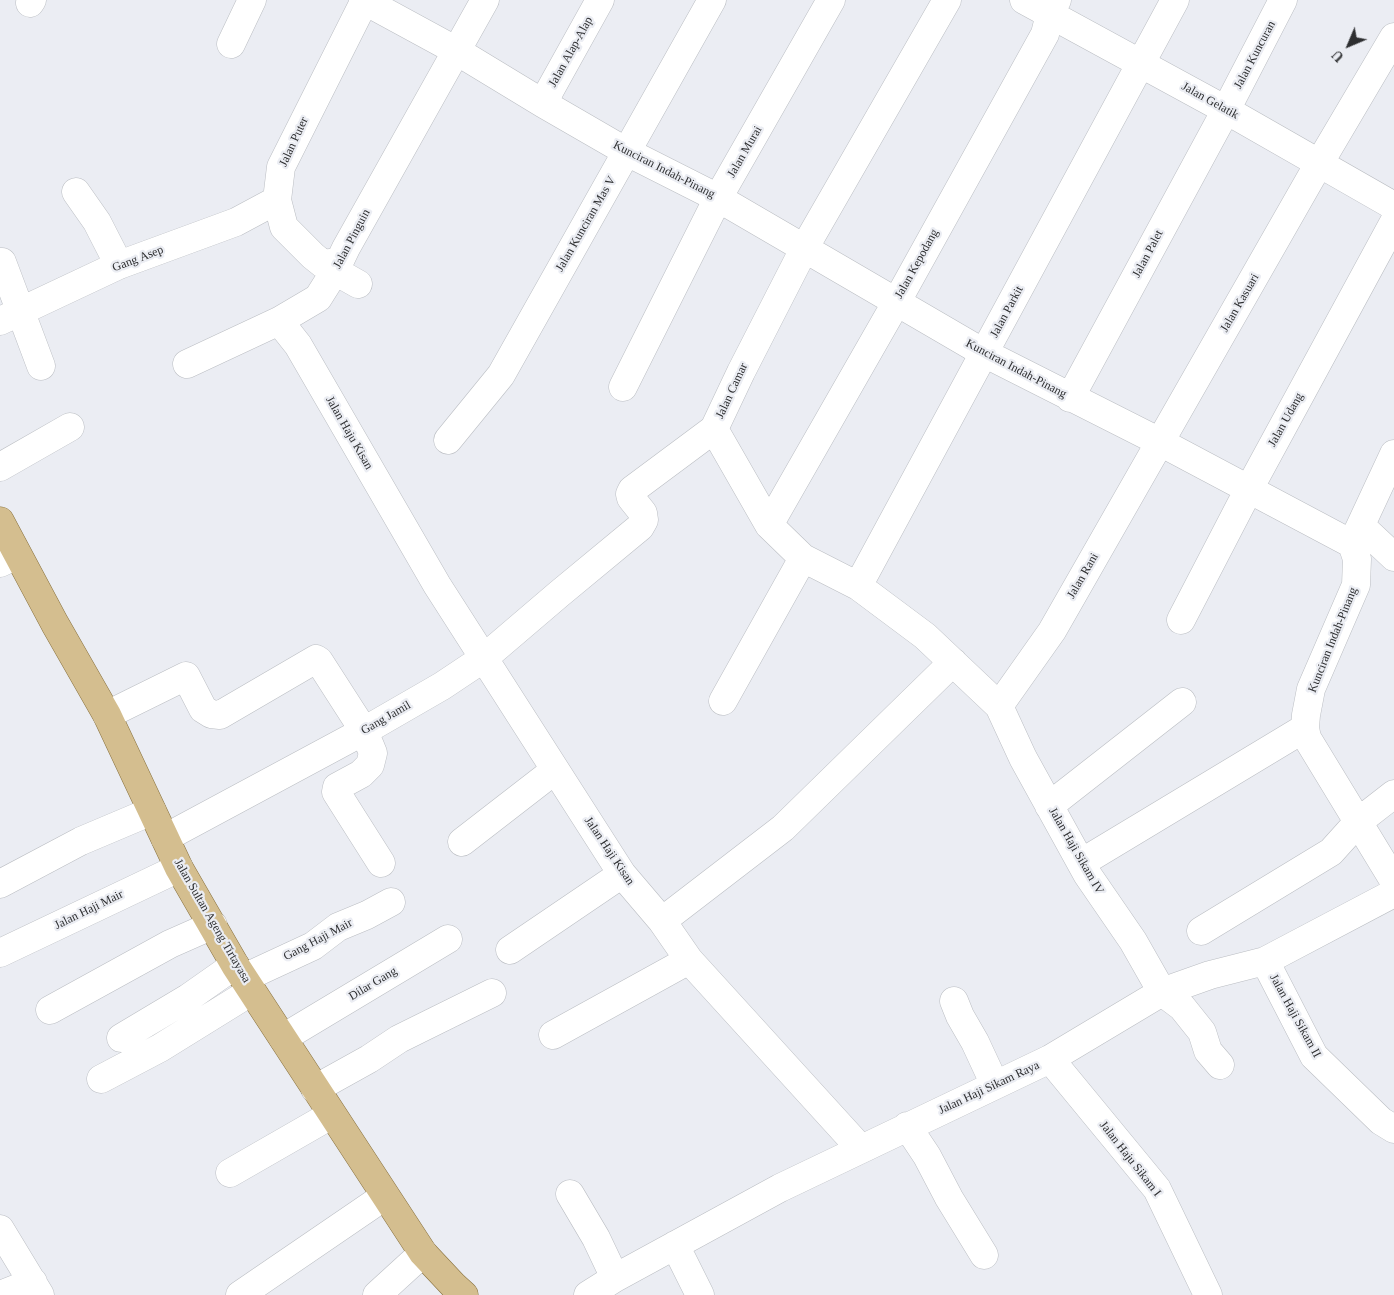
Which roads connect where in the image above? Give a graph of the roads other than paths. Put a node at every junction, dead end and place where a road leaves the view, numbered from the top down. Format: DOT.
graph roads {
  1 [pos="252,0"];
  2 [pos="364,0"];
  3 [pos="484,0"];
  4 [pos="600,0"];
  5 [pos="712,0"];
  6 [pos="831,0"];
  7 [pos="947,0"];
  8 [pos="1024,0"];
  9 [pos="1175,0"];
  10 [pos="1283,0"];
  11 [pos="1054,7"];
  12 [pos="1394,37"];
  13 [pos="231,44"];
  14 [pos="455,50"];
  15 [pos="1140,63"];
  16 [pos="544,104"];
  17 [pos="1226,110"];
  18 [pos="627,152"];
  19 [pos="1320,164"];
  20 [pos="76,192"];
  21 [pos="718,198"];
  22 [pos="277,200"];
  23 [pos="1394,206"];
  24 [pos="1394,222"];
  25 [pos="805,247"];
  26 [pos="2,262"];
  27 [pos="119,265"];
  28 [pos="344,272"];
  29 [pos="896,303"];
  30 [pos="10,317"];
  31 [pos="279,321"];
  32 [pos="984,353"];
  33 [pos="187,364"];
  34 [pos="42,366"];
  35 [pos="623,387"];
  36 [pos="1070,398"];
  37 [pos="70,427"];
  38 [pos="714,430"];
  39 [pos="448,440"];
  40 [pos="1160,442"];
  41 [pos="1394,454"];
  42 [pos="0,467"];
  43 [pos="1249,489"];
  44 [pos="0,521"];
  45 [pos="769,525"];
  46 [pos="1357,535"];
  47 [pos="415,547"];
  48 [pos="1394,557"];
  49 [pos="803,558"];
  50 [pos="9,559"];
  51 [pos="858,586"];
  52 [pos="1182,620"];
  53 [pos="484,658"];
  54 [pos="953,662"];
  55 [pos="723,701"];
  56 [pos="1182,702"];
  57 [pos="998,706"];
  58 [pos="107,715"];
  59 [pos="1305,728"];
  60 [pos="364,731"];
  61 [pos="555,770"];
  62 [pos="1394,794"];
  63 [pos="1049,806"];
  64 [pos="152,811"];
  65 [pos="1358,822"];
  66 [pos="165,838"];
  67 [pos="462,842"];
  68 [pos="381,863"];
  69 [pos="1081,864"];
  70 [pos="179,868"];
  71 [pos="622,874"];
  72 [pos="1394,881"];
  73 [pos="0,884"];
  74 [pos="1394,893"];
  75 [pos="391,902"];
  76 [pos="662,921"];
  77 [pos="213,925"];
  78 [pos="1202,931"];
  79 [pos="448,939"];
  80 [pos="510,950"];
  81 [pos="0,953"];
  82 [pos="689,960"];
  83 [pos="1265,961"];
  84 [pos="244,978"];
  85 [pos="1162,992"];
  86 [pos="492,993"];
  87 [pos="954,1001"];
  88 [pos="50,1010"];
  89 [pos="290,1034"];
  90 [pos="554,1035"];
  91 [pos="121,1038"];
  92 [pos="1050,1059"];
  93 [pos="1220,1065"];
  94 [pos="101,1079"];
  95 [pos="995,1085"];
  96 [pos="315,1089"];
  97 [pos="331,1115"];
  98 [pos="908,1126"];
  99 [pos="1394,1130"];
  100 [pos="861,1149"];
  101 [pos="230,1173"];
  102 [pos="570,1194"];
  103 [pos="385,1196"];
  104 [pos="0,1229"];
  105 [pos="675,1245"];
  106 [pos="423,1253"];
  107 [pos="984,1255"];
  108 [pos="615,1278"];
  109 [pos="36,1288"];
  110 [pos="0,1294"];
  111 [pos="240,1295"];
  112 [pos="377,1295"];
  113 [pos="464,1295"];
  114 [pos="588,1295"];
  115 [pos="700,1295"];
  116 [pos="1208,1295"];
  1 -- 13 [label="street"];
  2 -- 14 [label="street, Kunciran Indah-Pinang"];
  2 -- 22 [label="street, Jalan Puter"];
  3 -- 14 [label="street, Jalan Pinguin"];
  4 -- 16 [label="street, Jalan Alap-Alap"];
  5 -- 18 [label="street, Jalan Kunciran Mas V"];
  6 -- 21 [label="street, Jalan Murai"];
  7 -- 25 [label="street, Jalan Camar"];
  8 -- 11 [label="street, Jalan Gelatik"];
  9 -- 15 [label="street, Jalan Parkit"];
  10 -- 17 [label="street, Jalan Kuncuran"];
  11 -- 15 [label="street, Jalan Gelatik"];
  11 -- 29 [label="street, Jalan Kepodang"];
  12 -- 19 [label="street, Jalan Kasuari"];
  14 -- 16 [label="street, Kunciran Indah-Pinang"];
  14 -- 28 [label="street, Jalan Pinguin"];
  15 -- 17 [label="street, Jalan Gelatik"];
  15 -- 32 [label="street, Jalan Parkit"];
  16 -- 18 [label="street, Kunciran Indah-Pinang"];
  17 -- 19 [label="street, Jalan Gelatik"];
  17 -- 36 [label="street, Jalan Palet"];
  18 -- 21 [label="street, Kunciran Indah-Pinang"];
  18 -- 39 [label="street, Jalan Kunciran Mas V"];
  19 -- 23 [label="street, Jalan Gelatik"];
  19 -- 40 [label="street, Jalan Kasuari"];
  20 -- 27 [label="street"];
  21 -- 25 [label="street, Kunciran Indah-Pinang"];
  21 -- 35 [label="street, Jalan Murai"];
  22 -- 27 [label="street, Gang Asep"];
  22 -- 28 [label="street, Jalan Puter"];
  24 -- 43 [label="street, Jalan Udang"];
  25 -- 29 [label="street, Kunciran Indah-Pinang"];
  25 -- 38 [label="street, Jalan Camar"];
  26 -- 30 [label="street"];
  27 -- 30 [label="street, Gang Asep"];
  28 -- 31 [label="street, Jalan Pinguin"];
  29 -- 32 [label="street, Kunciran Indah-Pinang"];
  29 -- 45 [label="street, Jalan Kepodang"];
  30 -- 34 [label="street"];
  31 -- 33 [label="street, Jalan Pinguin"];
  31 -- 47 [label="street, Jalan Haju Kisan"];
  32 -- 36 [label="street, Kunciran Indah-Pinang"];
  32 -- 51 [label="street, Jalan Parkit"];
  36 -- 40 [label="street, Kunciran Indah-Pinang"];
  37 -- 42 [label="street"];
  38 -- 45 [label="street, Jalan Camar"];
  38 -- 53 [label="street, Gang Jamil"];
  40 -- 43 [label="street, Kunciran Indah-Pinang"];
  40 -- 57 [label="street, Jalan Rani"];
  41 -- 46 [label="street"];
  43 -- 46 [label="street, Kunciran Indah-Pinang"];
  43 -- 52 [label="street, Jalan Udang"];
  44 -- 50 [label="main road, Jalan Sultan Ageng Tirtayasa"];
  45 -- 49 [label="street, Jalan Camar"];
  46 -- 48 [label="street"];
  46 -- 59 [label="street, Kunciran Indah-Pinang"];
  47 -- 53 [label="street, Jalan Haji Kisan"];
  49 -- 51 [label="street, Jalan Camar"];
  49 -- 55 [label="street"];
  50 -- 58 [label="main road, Jalan Sultan Ageng Tirtayasa"];
  51 -- 54 [label="street, Jalan Camar"];
  53 -- 60 [label="street, Gang Jamil"];
  53 -- 61 [label="street, Jalan Haji Kisan"];
  54 -- 57 [label="street, Jalan Camar"];
  54 -- 76 [label="street"];
  56 -- 63 [label="street"];
  57 -- 63 [label="street, Jalan Haji Sikam IV"];
  58 -- 60 [label="street"];
  58 -- 64 [label="main road, Jalan Sultan Ageng Tirtayasa"];
  59 -- 65 [label="street"];
  59 -- 69 [label="street"];
  60 -- 66 [label="street, Gang Jamil"];
  60 -- 68 [label="street"];
  61 -- 67 [label="street"];
  61 -- 71 [label="street, Jalan Haji Kisan"];
  62 -- 65 [label="street"];
  63 -- 69 [label="street, Jalan Haji Sikam IV"];
  64 -- 66 [label="main road, Jalan Sultan Ageng Tirtayasa"];
  64 -- 73 [label="street"];
  65 -- 72 [label="street"];
  65 -- 78 [label="street"];
  66 -- 70 [label="main road, Jalan Sultan Ageng Tirtayasa"];
  69 -- 85 [label="street, Jalan Haji Sikam IV"];
  70 -- 77 [label="main road, Jalan Sultan Ageng Tirtayasa"];
  70 -- 81 [label="street, Jalan Haji Mair"];
  71 -- 76 [label="street, Jalan Haji Kisan"];
  71 -- 80 [label="street"];
  74 -- 83 [label="street, Jalan Haji Sikam Raya"];
  75 -- 84 [label="street, Gang Haji Mair"];
  76 -- 82 [label="street, Jalan Haji Kisan"];
  77 -- 84 [label="main road, Jalan Sultan Ageng Tirtayasa"];
  77 -- 88 [label="street"];
  79 -- 89 [label="street, Dilar Gang"];
  82 -- 90 [label="street"];
  82 -- 100 [label="street, Jalan Haji Kisan"];
  83 -- 85 [label="street, Jalan Haji Sikam Raya"];
  83 -- 99 [label="street, Jalan Haji Sikam II"];
  84 -- 89 [label="main road, Jalan Sultan Ageng Tirtayasa"];
  84 -- 91 [label="street"];
  84 -- 94 [label="street"];
  85 -- 92 [label="street, Jalan Haji Sikam Raya"];
  85 -- 93 [label="street"];
  86 -- 96 [label="street"];
  87 -- 95 [label="street"];
  89 -- 96 [label="main road, Jalan Sultan Ageng Tirtayasa"];
  92 -- 95 [label="street, Jalan Haji Sikam Raya"];
  92 -- 116 [label="street, Jalan Haju Sikam I"];
  95 -- 98 [label="street, Jalan Haji Sikam Raya"];
  96 -- 97 [label="main road, Jalan Sultan Ageng Tirtayasa"];
  97 -- 101 [label="street"];
  97 -- 103 [label="main road, Jalan Sultan Ageng Tirtayasa"];
  98 -- 100 [label="street, Jalan Haji Sikam Raya"];
  98 -- 107 [label="street"];
  100 -- 105 [label="street, Jalan Haji Sikam Raya"];
  102 -- 108 [label="street"];
  103 -- 106 [label="main road, Jalan Sultan Ageng Tirtayasa"];
  103 -- 111 [label="street"];
  104 -- 109 [label="street"];
  105 -- 108 [label="street, Jalan Haji Sikam Raya"];
  105 -- 115 [label="street"];
  106 -- 112 [label="street"];
  106 -- 113 [label="main road, Jalan Sultan Ageng Tirtayasa"];
  108 -- 114 [label="street, Jalan Haji Sikam Raya"];
  109 -- 110 [label="street"];
}
